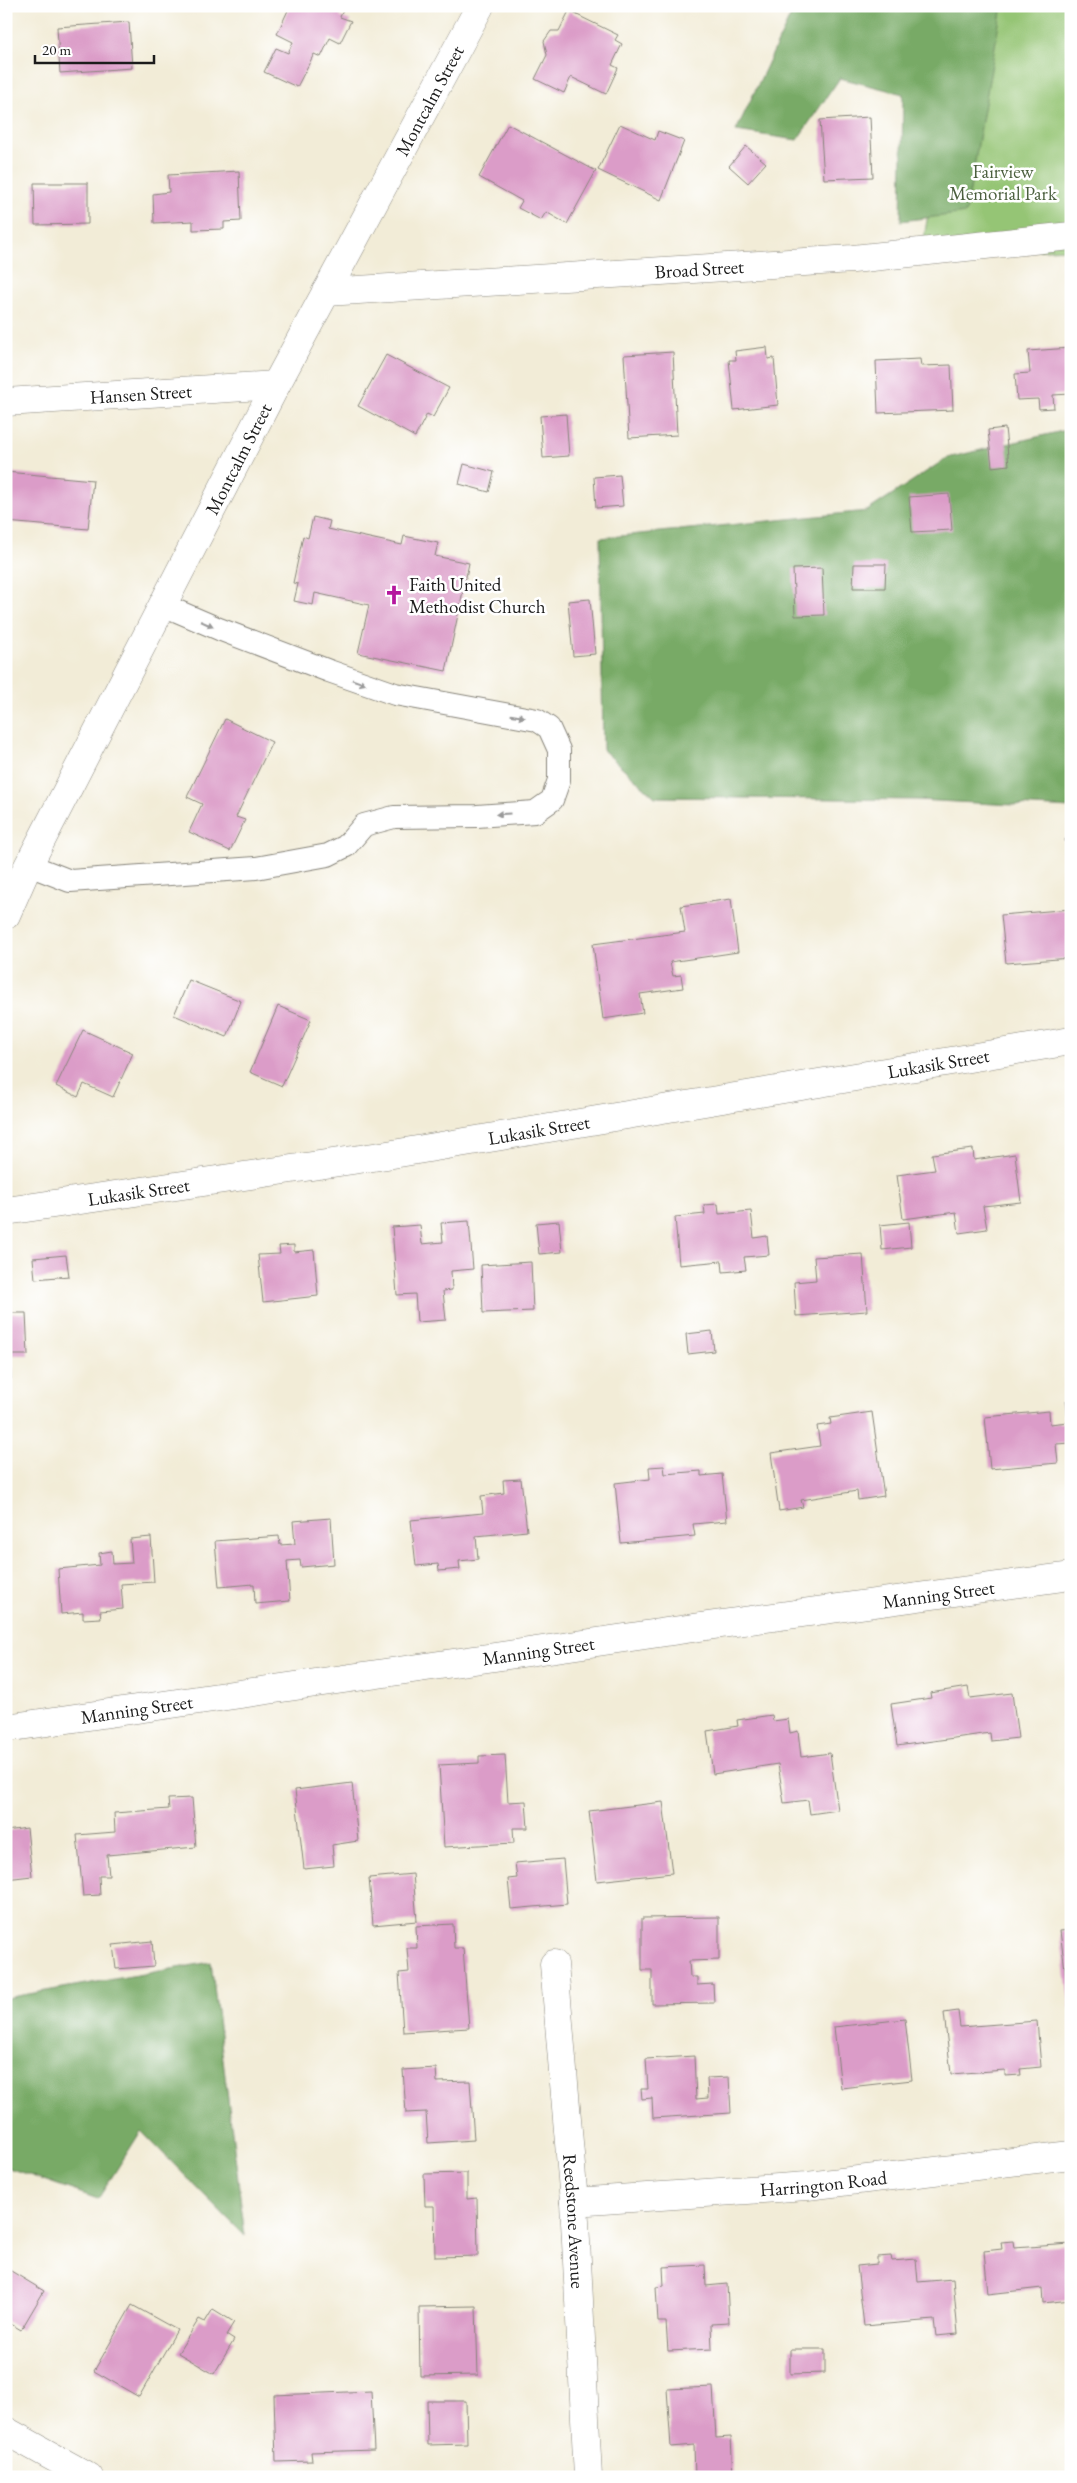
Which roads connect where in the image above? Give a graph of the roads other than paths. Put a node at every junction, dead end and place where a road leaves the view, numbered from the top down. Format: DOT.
graph roads {
  1 [pos="480,6"];
  2 [pos="1071,236"];
  3 [pos="326,292"];
  4 [pos="276,385"];
  5 [pos="6,402"];
  6 [pos="163,604"];
  7 [pos="29,865"];
  8 [pos="6,915"];
  9 [pos="1071,1041"];
  10 [pos="6,1211"];
  11 [pos="1071,1576"];
  12 [pos="6,1728"];
  13 [pos="554,1964"];
  14 [pos="1071,2155"];
  15 [pos="574,2202"];
  16 [pos="6,2431"];
  17 [pos="89,2477"];
  18 [pos="588,2477"];
  1 -- 3 [label="street, Montcalm Street"];
  2 -- 3 [label="street, Broad Street"];
  3 -- 4 [label="street, Montcalm Street"];
  4 -- 5 [label="street, Hansen Street"];
  4 -- 6 [label="street, Montcalm Street"];
  6 -- 7 [label="street, Montcalm Street"];
  6 -- 7 [label="lane, one-way"];
  7 -- 8 [label="street, Montcalm Street"];
  9 -- 10 [label="street, Lukasik Street"];
  11 -- 12 [label="street, Manning Street"];
  13 -- 15 [label="street, Reedstone Avenue"];
  14 -- 15 [label="street, Harrington Road"];
  15 -- 18 [label="street, Reedstone Avenue"];
  16 -- 17 [label="street"];
}
